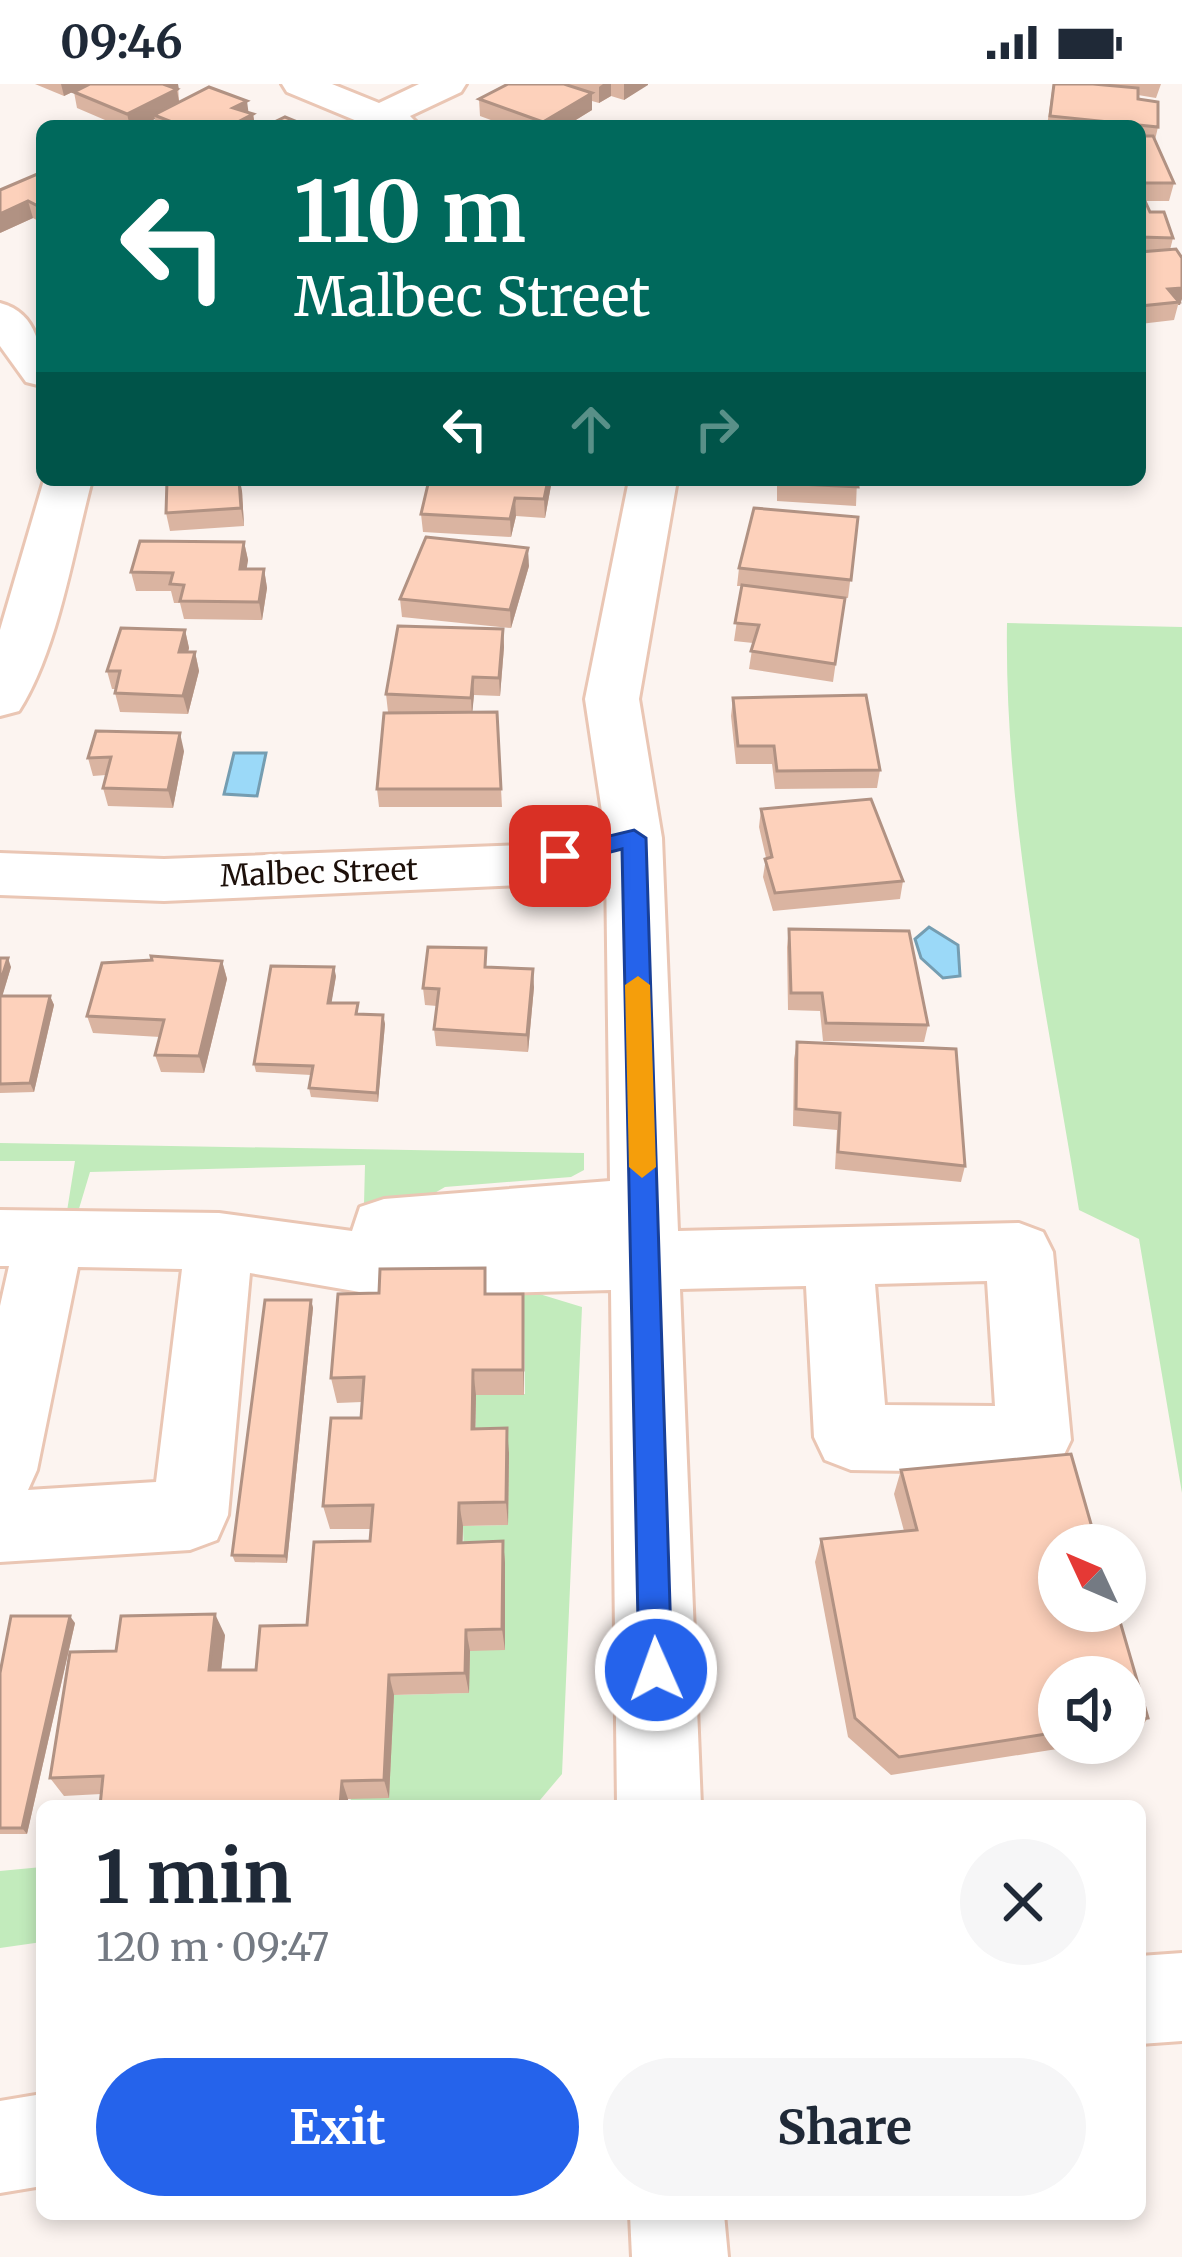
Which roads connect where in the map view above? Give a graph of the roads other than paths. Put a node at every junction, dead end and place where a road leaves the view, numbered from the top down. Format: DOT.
graph roads {
  1 [pos="300,84"];
  2 [pos="448,84"];
  3 [pos="390,120"];
  4 [pos="394,120"];
  5 [pos="0,316"];
  6 [pos="36,365"];
  7 [pos="66,486"];
  8 [pos="652,486"];
  9 [pos="0,699"];
  10 [pos="634,838"];
  11 [pos="0,874"];
  12 [pos="644,1234"];
  13 [pos="24,1239"];
  14 [pos="219,1241"];
  15 [pos="838,1255"];
  16 [pos="0,1470"];
  17 [pos="0,1527"];
  18 [pos="659,1800"];
  19 [pos="1182,1997"];
  20 [pos="1146,2000"];
  21 [pos="36,2141"];
  22 [pos="0,2147"];
  23 [pos="677,2220"];
  24 [pos="680,2257"];
  1 -- 3 [label="street"];
  2 -- 4 [label="street"];
  5 -- 6 [label="street"];
  7 -- 9 [label="street"];
  8 -- 10 [label="street"];
  10 -- 11 [label="street, Malbec Street"];
  10 -- 12 [label="street"];
  12 -- 14 [label="street"];
  12 -- 15 [label="street"];
  12 -- 18 [label="street"];
  13 -- 14 [label="street"];
  13 -- 16 [label="street"];
  14 -- 17 [label="street"];
  19 -- 20 [label="street"];
  21 -- 22 [label="street"];
  23 -- 24 [label="street"];
}
